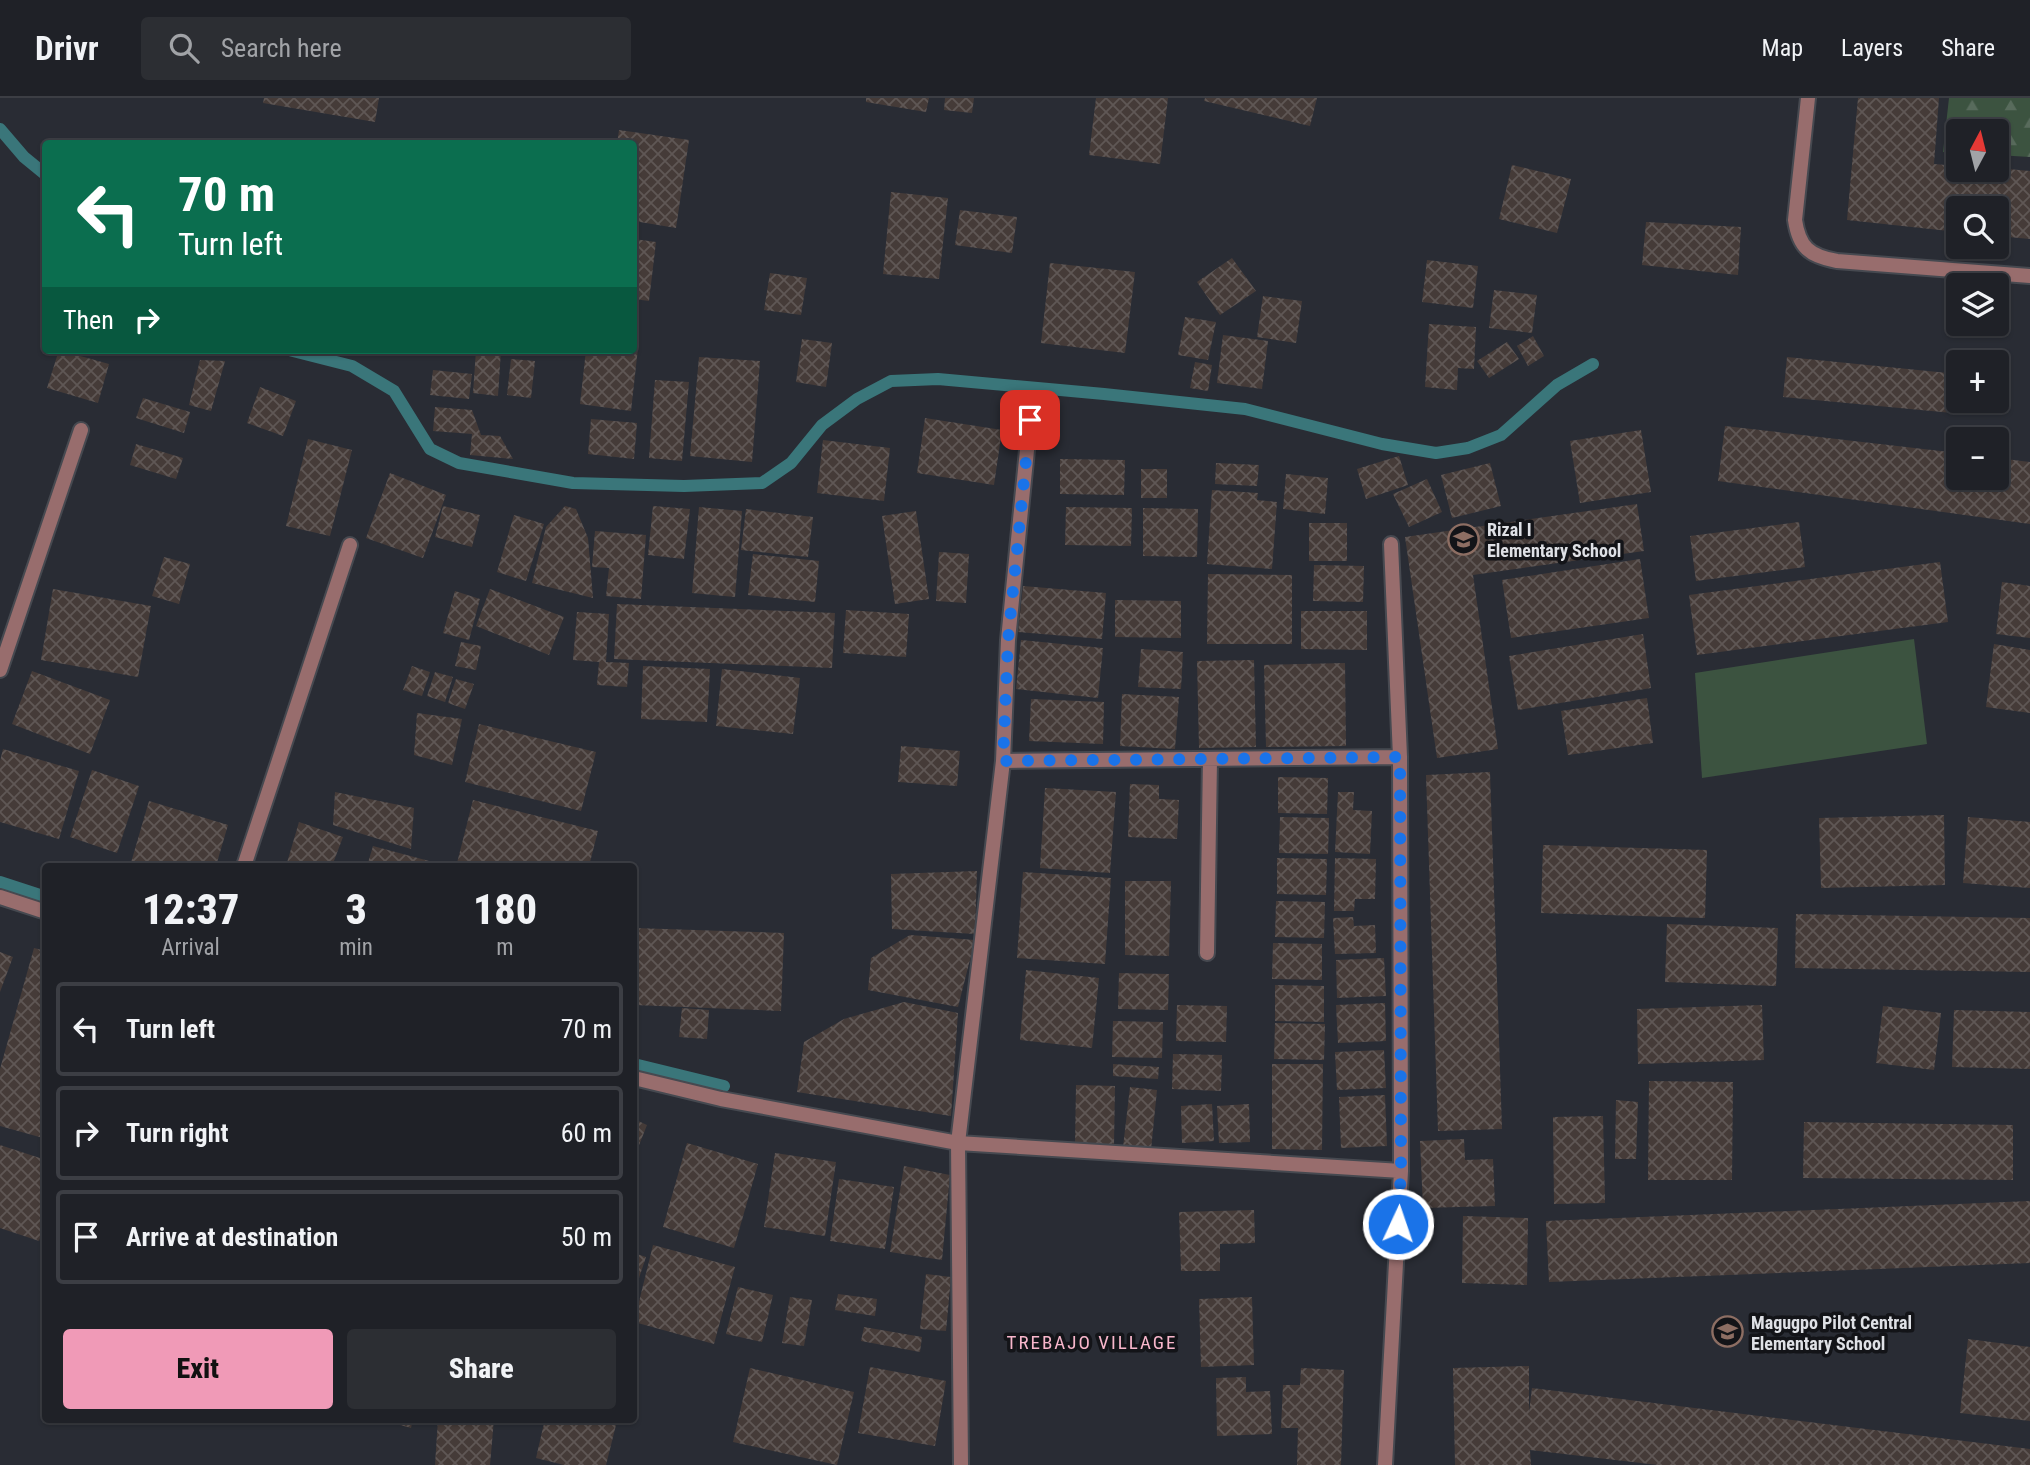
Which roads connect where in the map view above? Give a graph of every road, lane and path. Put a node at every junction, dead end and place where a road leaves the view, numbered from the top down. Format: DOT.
graph roads {
  1 [pos="1808,98"];
  2 [pos="2030,276"];
  3 [pos="1030,420"];
  4 [pos="81,430"];
  5 [pos="1391,544"];
  6 [pos="350,545"];
  7 [pos="0,670"];
  8 [pos="1400,757"];
  9 [pos="1210,759"];
  10 [pos="1003,761"];
  11 [pos="245,863"];
  12 [pos="0,897"];
  13 [pos="42,911"];
  14 [pos="1207,953"];
  15 [pos="637,1079"];
  16 [pos="958,1143"];
  17 [pos="1401,1171"];
  18 [pos="961,1465"];
  19 [pos="1385,1465"];
  1 -- 2 [label="street"];
  3 -- 10 [label="street"];
  4 -- 7 [label="street"];
  5 -- 8 [label="street"];
  6 -- 11 [label="street"];
  8 -- 9 [label="street"];
  8 -- 17 [label="street"];
  9 -- 10 [label="street"];
  9 -- 14 [label="street"];
  10 -- 16 [label="street"];
  12 -- 13 [label="street"];
  15 -- 16 [label="street"];
  16 -- 17 [label="street"];
  16 -- 18 [label="street"];
  17 -- 19 [label="street"];
}
